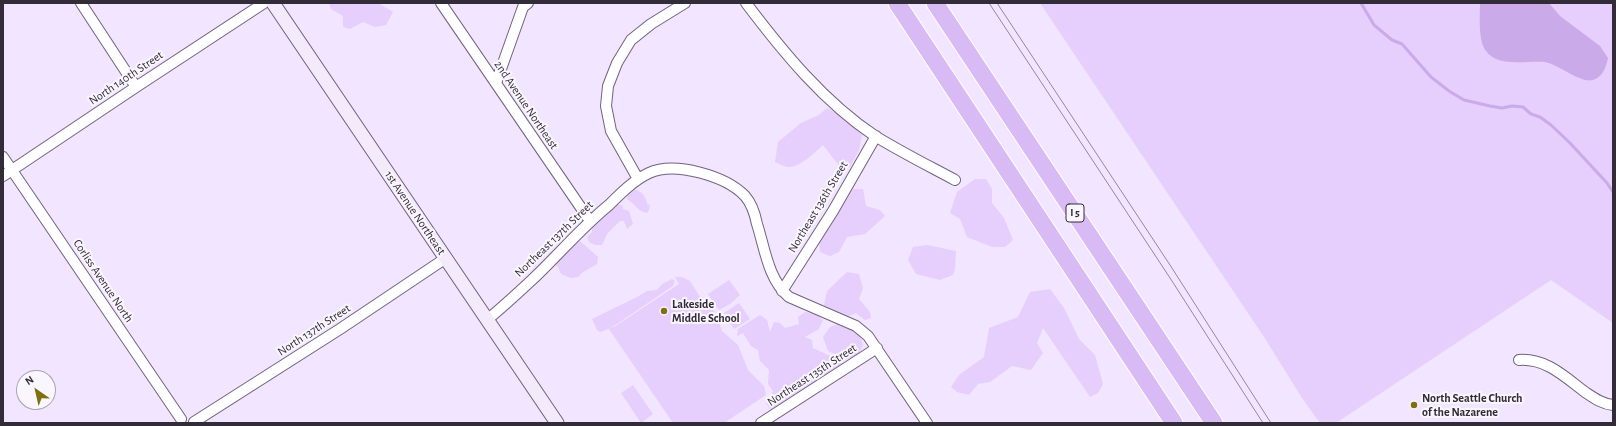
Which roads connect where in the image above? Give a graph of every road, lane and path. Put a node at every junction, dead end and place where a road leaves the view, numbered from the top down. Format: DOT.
graph roads {
  1 [pos="81,3"];
  2 [pos="264,3"];
  3 [pos="272,3"];
  4 [pos="440,3"];
  5 [pos="685,3"];
  6 [pos="746,3"];
  7 [pos="897,3"];
  8 [pos="935,3"];
  9 [pos="525,4"];
  10 [pos="496,83"];
  11 [pos="136,87"];
  12 [pos="876,136"];
  13 [pos="3,157"];
  14 [pos="12,171"];
  15 [pos="3,176"];
  16 [pos="638,179"];
  17 [pos="955,180"];
  18 [pos="590,221"];
  19 [pos="446,258"];
  20 [pos="782,291"];
  21 [pos="488,320"];
  22 [pos="877,348"];
  23 [pos="1519,360"];
  24 [pos="1613,405"];
  25 [pos="180,421"];
  26 [pos="194,422"];
  27 [pos="557,423"];
  28 [pos="761,423"];
  29 [pos="927,423"];
  30 [pos="1174,423"];
  31 [pos="1214,423"];
  1 -- 11 [label="street"];
  2 -- 11 [label="street, North 140th Street"];
  3 -- 19 [label="street, 1st Avenue Northeast"];
  4 -- 10 [label="street, 2nd Avenue Northeast"];
  5 -- 16 [label="street"];
  6 -- 12 [label="street"];
  7 -- 30 [label="highway"];
  8 -- 31 [label="highway, I 5"];
  9 -- 10 [label="street"];
  10 -- 18 [label="street, 2nd Avenue Northeast"];
  11 -- 14 [label="street, North 140th Street"];
  12 -- 17 [label="street"];
  12 -- 20 [label="street, Northeast 136th Street"];
  13 -- 14 [label="street, Corliss Avenue North"];
  14 -- 15 [label="street, North 140th Street"];
  14 -- 25 [label="street, Corliss Avenue North"];
  16 -- 18 [label="street, Northeast 137th Street"];
  16 -- 20 [label="street, Northeast 137th Street"];
  18 -- 21 [label="street, Northeast 137th Street"];
  19 -- 21 [label="street, 1st Avenue Northeast"];
  19 -- 26 [label="street, North 137th Street"];
  20 -- 22 [label="street"];
  21 -- 27 [label="street, 1st Avenue Northeast"];
  22 -- 28 [label="street, Northeast 135th Street"];
  22 -- 29 [label="street"];
  23 -- 24 [label="street"];
  25 -- 26 [label="street"];
}
